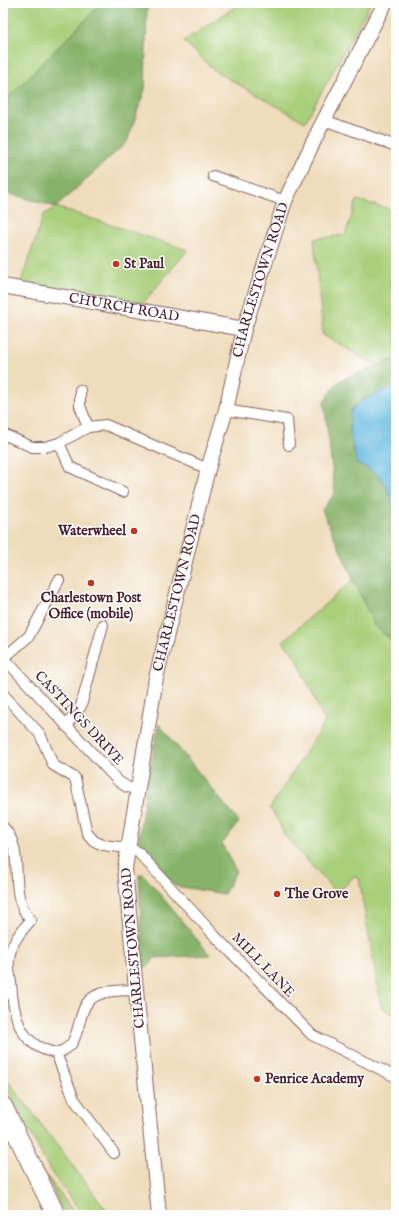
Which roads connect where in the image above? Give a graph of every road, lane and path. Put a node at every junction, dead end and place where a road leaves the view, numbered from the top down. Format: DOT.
graph roads {
  1 [pos="385,3"];
  2 [pos="324,120"];
  3 [pos="396,146"];
  4 [pos="214,176"];
  5 [pos="285,201"];
  6 [pos="3,286"];
  7 [pos="244,329"];
  8 [pos="80,390"];
  9 [pos="226,410"];
  10 [pos="88,427"];
  11 [pos="3,434"];
  12 [pos="59,443"];
  13 [pos="289,445"];
  14 [pos="208,469"];
  15 [pos="124,492"];
  16 [pos="59,580"];
  17 [pos="103,625"];
  18 [pos="4,657"];
  19 [pos="3,694"];
  20 [pos="66,726"];
  21 [pos="138,790"];
  22 [pos="3,827"];
  23 [pos="128,848"];
  24 [pos="136,990"];
  25 [pos="56,1053"];
  26 [pos="396,1077"];
  27 [pos="3,1106"];
  28 [pos="114,1153"];
  29 [pos="56,1215"];
  30 [pos="160,1215"];
  1 -- 2 [label="street, CHARLESTOWN ROAD"];
  2 -- 3 [label="street"];
  2 -- 5 [label="street, CHARLESTOWN ROAD"];
  4 -- 5 [label="street"];
  5 -- 7 [label="street, CHARLESTOWN ROAD"];
  6 -- 7 [label="street, CHURCH ROAD"];
  7 -- 9 [label="street, CHARLESTOWN ROAD"];
  8 -- 10 [label="street"];
  9 -- 13 [label="street"];
  9 -- 14 [label="street, CHARLESTOWN ROAD"];
  10 -- 12 [label="street"];
  10 -- 14 [label="street"];
  11 -- 12 [label="street"];
  12 -- 15 [label="street"];
  14 -- 21 [label="street, CHARLESTOWN ROAD"];
  16 -- 18 [label="street"];
  17 -- 20 [label="street"];
  18 -- 20 [label="street, CASTINGS DRIVE"];
  19 -- 23 [label="street"];
  20 -- 21 [label="street, CASTINGS DRIVE"];
  21 -- 23 [label="street, CHARLESTOWN ROAD"];
  22 -- 25 [label="street"];
  23 -- 24 [label="street, CHARLESTOWN ROAD"];
  23 -- 26 [label="street, MILL LANE"];
  24 -- 25 [label="street"];
  24 -- 30 [label="street, CHARLESTOWN ROAD"];
  25 -- 28 [label="street"];
  27 -- 29 [label="highway"];
}
